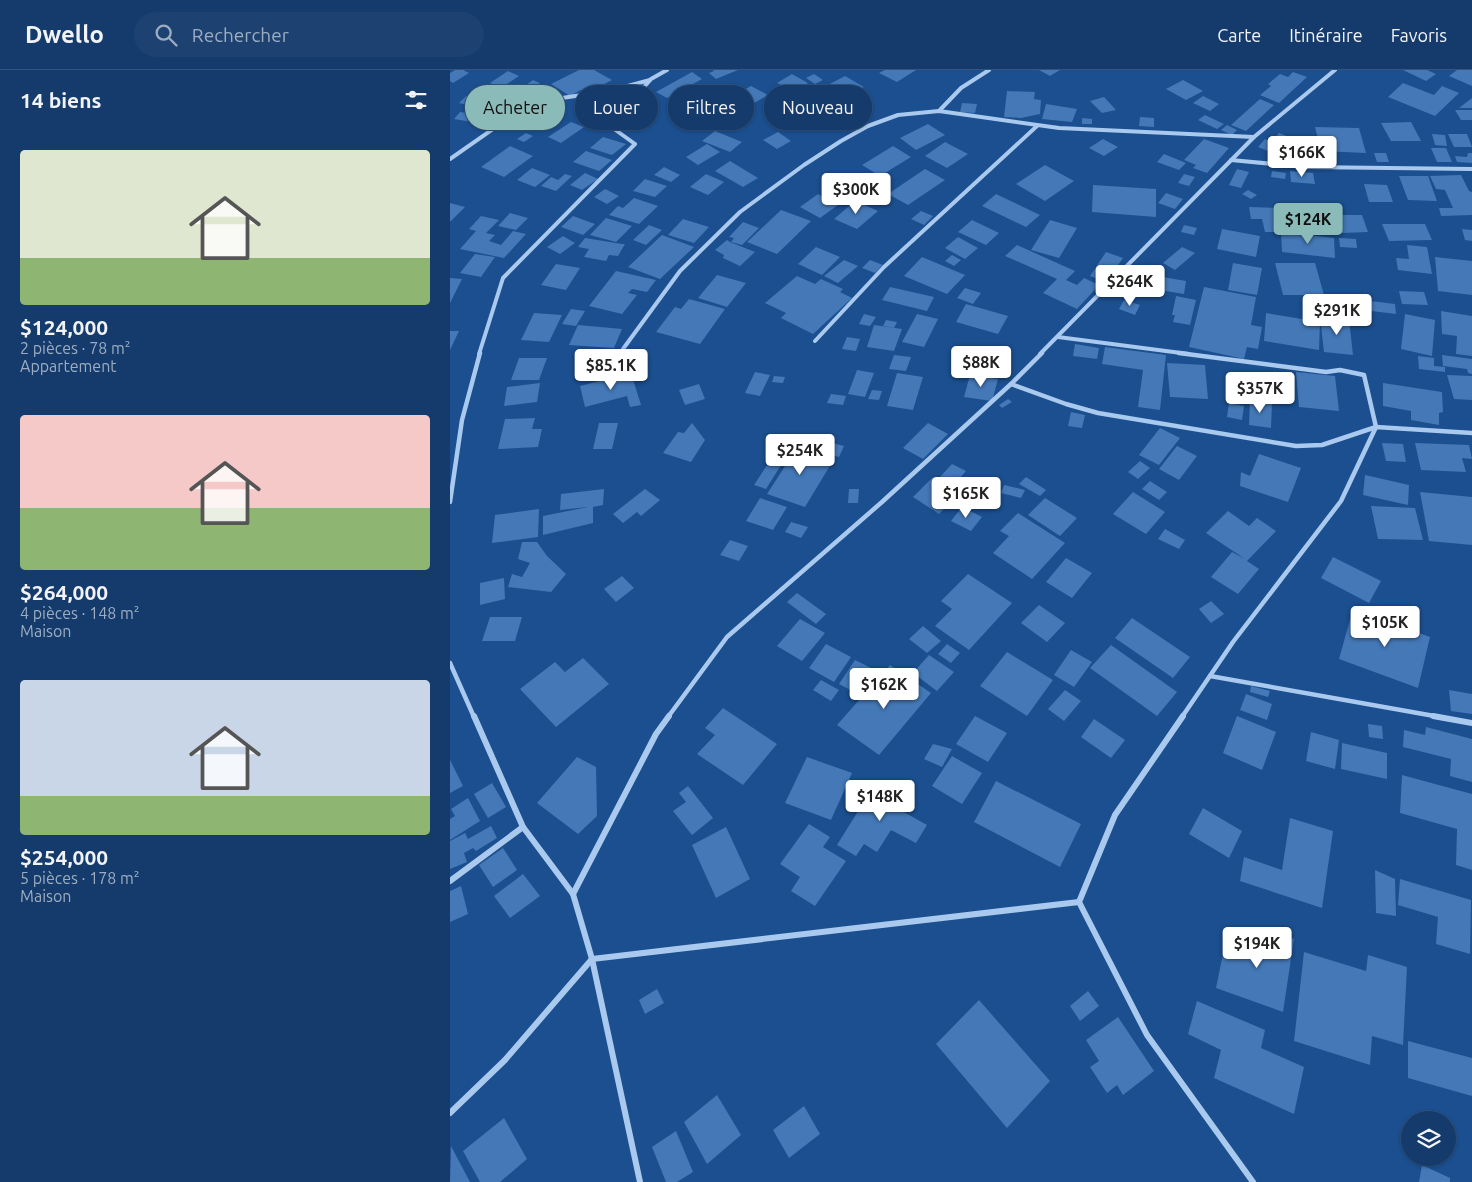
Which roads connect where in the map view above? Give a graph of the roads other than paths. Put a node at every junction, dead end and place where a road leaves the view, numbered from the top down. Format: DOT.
graph roads {
  1 [pos="667,70"];
  2 [pos="989,70"];
  3 [pos="1335,70"];
  4 [pos="651,79"];
  5 [pos="939,111"];
  6 [pos="1036,126"];
  7 [pos="1254,137"];
  8 [pos="450,159"];
  9 [pos="1230,160"];
  10 [pos="1472,169"];
  11 [pos="1058,337"];
  12 [pos="815,341"];
  13 [pos="623,349"];
  14 [pos="1011,384"];
  15 [pos="1376,426"];
  16 [pos="1472,433"];
  17 [pos="450,502"];
  18 [pos="450,663"];
  19 [pos="1210,676"];
  20 [pos="1472,723"];
  21 [pos="523,827"];
  22 [pos="450,881"];
  23 [pos="573,894"];
  24 [pos="1079,902"];
  25 [pos="592,959"];
  26 [pos="450,1113"];
  27 [pos="640,1182"];
  28 [pos="1253,1182"];
  1 -- 4 [label="street"];
  2 -- 5 [label="street"];
  3 -- 7 [label="street"];
  4 -- 8 [label="street"];
  4 -- 17 [label="street"];
  5 -- 6 [label="street"];
  5 -- 13 [label="street"];
  6 -- 7 [label="street"];
  6 -- 12 [label="street"];
  7 -- 9 [label="street"];
  9 -- 10 [label="street"];
  9 -- 11 [label="street"];
  11 -- 14 [label="street"];
  11 -- 15 [label="street"];
  14 -- 15 [label="street"];
  14 -- 23 [label="street"];
  15 -- 16 [label="street"];
  15 -- 19 [label="street"];
  18 -- 21 [label="street"];
  19 -- 20 [label="street"];
  19 -- 24 [label="street"];
  21 -- 22 [label="street"];
  21 -- 23 [label="street"];
  23 -- 25 [label="street"];
  24 -- 25 [label="street"];
  24 -- 28 [label="street"];
  25 -- 26 [label="street"];
  25 -- 27 [label="street"];
}
